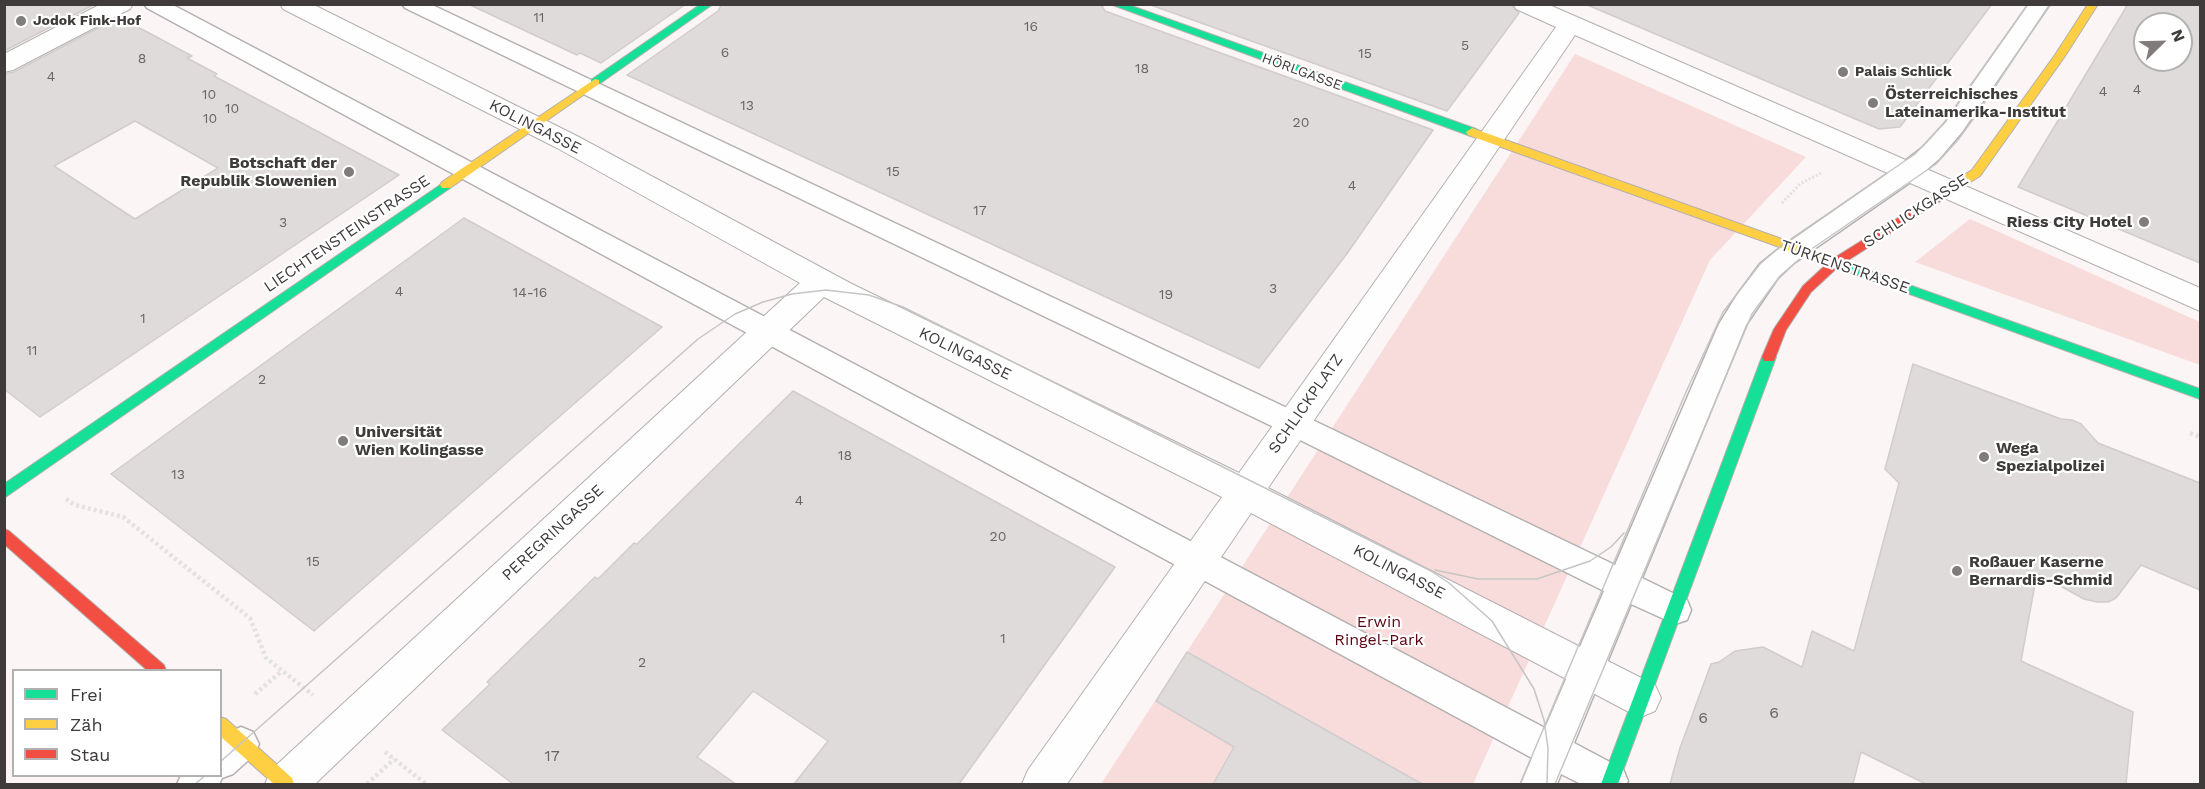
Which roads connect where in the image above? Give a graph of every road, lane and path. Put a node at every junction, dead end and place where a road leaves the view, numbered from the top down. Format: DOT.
graph roads {
  1 [pos="121,4"];
  2 [pos="154,4"];
  3 [pos="292,4"];
  4 [pos="412,4"];
  5 [pos="708,4"];
  6 [pos="1115,4"];
  7 [pos="1525,4"];
  8 [pos="2040,4"];
  9 [pos="2093,4"];
  10 [pos="1570,24"];
  11 [pos="4,64"];
  12 [pos="587,88"];
  13 [pos="533,125"];
  14 [pos="1490,139"];
  15 [pos="468,171"];
  16 [pos="1909,171"];
  17 [pos="1949,189"];
  18 [pos="1795,249"];
  19 [pos="1835,263"];
  20 [pos="821,282"];
  21 [pos="2200,300"];
  22 [pos="766,331"];
  23 [pos="2200,394"];
  24 [pos="1292,423"];
  25 [pos="32,473"];
  26 [pos="4,492"];
  27 [pos="1244,492"];
  28 [pos="4,535"];
  29 [pos="1197,560"];
  30 [pos="1623,584"];
  31 [pos="1675,610"];
  32 [pos="157,669"];
  33 [pos="1586,670"];
  34 [pos="1641,698"];
  35 [pos="350,724"];
  36 [pos="227,744"];
  37 [pos="1552,751"];
  38 [pos="394,759"];
  39 [pos="1610,783"];
  40 [pos="286,784"];
  41 [pos="367,784"];
  42 [pos="426,784"];
  43 [pos="1043,784"];
  44 [pos="1539,784"];
  1 -- 11 [label="street"];
  2 -- 15 [label="lane"];
  3 -- 13 [label="street, KOLINGASSE"];
  4 -- 12 [label="lane"];
  5 -- 12 [label="street, LIECHTENSTEINSTRASSE"];
  6 -- 14 [label="street, HÖRLGASSE"];
  7 -- 10 [label="street"];
  8 -- 16 [label="lane"];
  9 -- 17 [label="street, SCHLICKGASSE"];
  10 -- 14 [label="street, SCHLICKPLATZ"];
  10 -- 16 [label="street"];
  12 -- 13 [label="street, LIECHTENSTEINSTRASSE"];
  12 -- 24 [label="lane"];
  13 -- 15 [label="street, LIECHTENSTEINSTRASSE"];
  13 -- 20 [label="street, KOLINGASSE"];
  14 -- 18 [label="street, TÜRKENSTRASSE"];
  14 -- 24 [label="street, SCHLICKPLATZ"];
  15 -- 22 [label="lane"];
  15 -- 25 [label="street, LIECHTENSTEINSTRASSE"];
  16 -- 17 [label="street"];
  16 -- 18 [label="lane"];
  17 -- 19 [label="street, SCHLICKGASSE"];
  17 -- 21 [label="street"];
  18 -- 19 [label="street, TÜRKENSTRASSE"];
  18 -- 30 [label="lane"];
  19 -- 23 [label="street, TÜRKENSTRASSE"];
  19 -- 31 [label="street"];
  20 -- 22 [label="street, PEREGRINGASSE"];
  20 -- 27 [label="street, KOLINGASSE"];
  22 -- 29 [label="lane"];
  22 -- 35 [label="street, PEREGRINGASSE"];
  24 -- 27 [label="street, SCHLICKPLATZ"];
  24 -- 30 [label="lane"];
  25 -- 26 [label="street, LIECHTENSTEINSTRASSE"];
  25 -- 35 [label="path"];
  27 -- 29 [label="street, SCHLICKPLATZ"];
  27 -- 33 [label="street, KOLINGASSE"];
  28 -- 32 [label="street"];
  29 -- 37 [label="lane"];
  29 -- 43 [label="street, SCHLICKPLATZ"];
  30 -- 31 [label="lane"];
  30 -- 33 [label="lane"];
  31 -- 34 [label="street"];
  33 -- 34 [label="street, KOLINGASSE"];
  33 -- 37 [label="lane"];
  34 -- 39 [label="street"];
  35 -- 38 [label="path"];
  35 -- 40 [label="street, PEREGRINGASSE"];
  36 -- 40 [label="street"];
  37 -- 39 [label="lane"];
  37 -- 44 [label="lane"];
  38 -- 41 [label="path"];
  38 -- 42 [label="path"];
}
